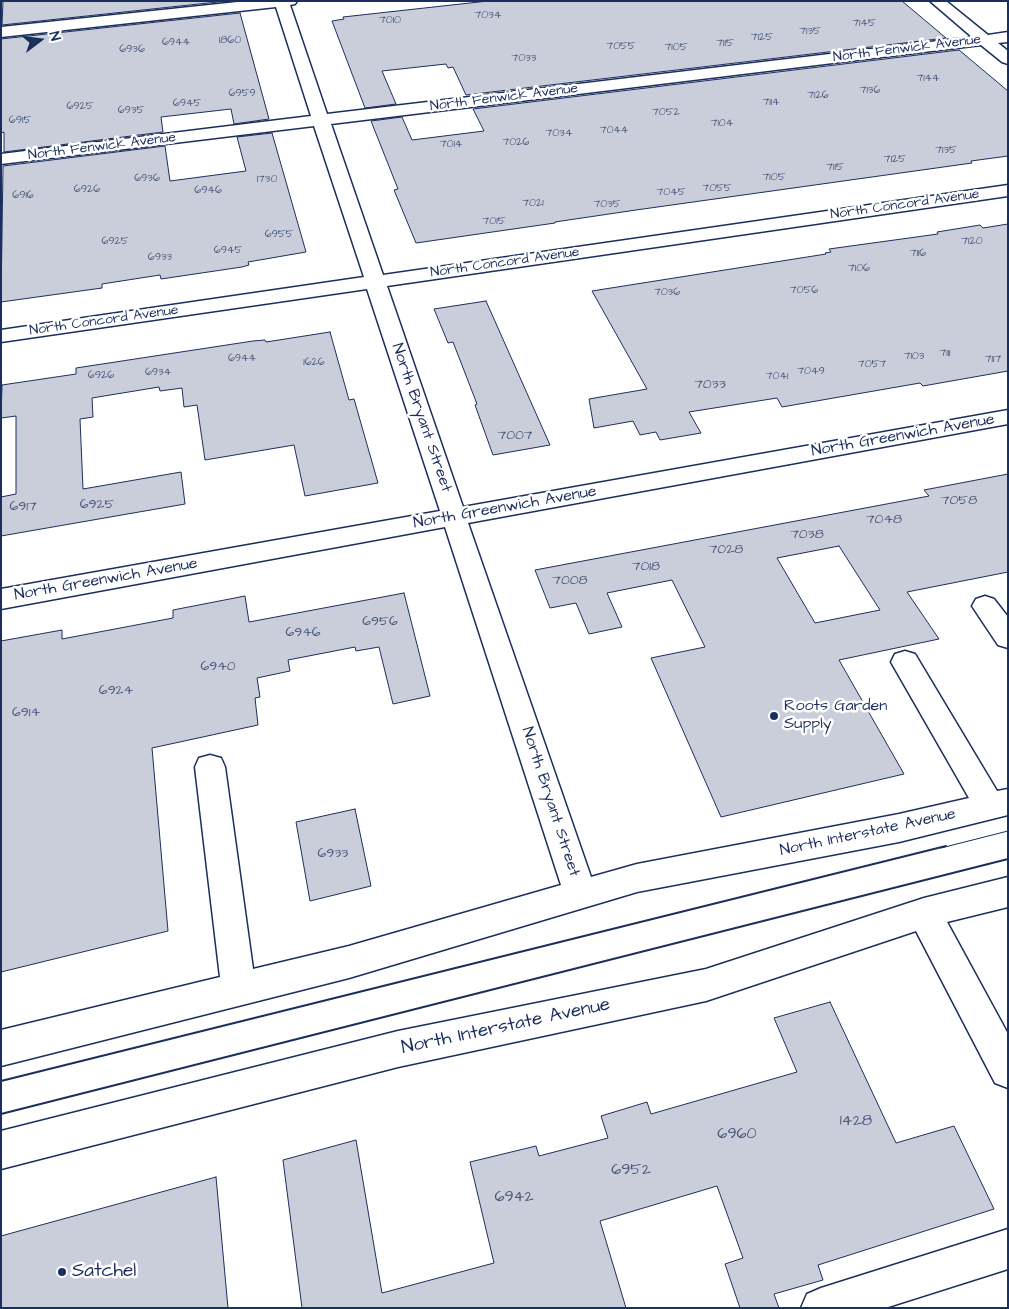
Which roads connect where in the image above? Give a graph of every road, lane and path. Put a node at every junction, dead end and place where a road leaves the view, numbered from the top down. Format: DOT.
graph roads {
  1 [pos="937,1"];
  2 [pos="284,2"];
  3 [pos="1,32"];
  4 [pos="1008,37"];
  5 [pos="984,40"];
  6 [pos="1008,59"];
  7 [pos="320,120"];
  8 [pos="1,159"];
  9 [pos="1008,190"];
  10 [pos="375,282"];
  11 [pos="1,336"];
  12 [pos="1008,417"];
  13 [pos="455,518"];
  14 [pos="1,599"];
  15 [pos="985,606"];
  16 [pos="1008,638"];
  17 [pos="904,662"];
  18 [pos="210,767"];
  19 [pos="999,804"];
  20 [pos="1008,892"];
  21 [pos="580,893"];
  22 [pos="924,913"];
  23 [pos="239,990"];
  24 [pos="1,1048"];
  25 [pos="1008,1070"];
  26 [pos="1,1150"];
  27 [pos="1008,1249"];
  28 [pos="821,1308"];
  1 -- 5 [label="street"];
  2 -- 3 [label="street"];
  2 -- 7 [label="street, North Bryant Street"];
  4 -- 5 [label="street, North Fenwick Avenue"];
  5 -- 6 [label="street"];
  5 -- 7 [label="street, North Fenwick Avenue"];
  7 -- 8 [label="street, North Fenwick Avenue"];
  7 -- 10 [label="street, North Bryant Street"];
  9 -- 10 [label="street, North Concord Avenue"];
  10 -- 11 [label="street, North Concord Avenue"];
  10 -- 13 [label="street, North Bryant Street"];
  12 -- 13 [label="street, North Greenwich Avenue"];
  13 -- 14 [label="street, North Greenwich Avenue"];
  13 -- 21 [label="street, North Bryant Street"];
  15 -- 16 [label="street"];
  17 -- 19 [label="street"];
  18 -- 23 [label="street"];
  19 -- 21 [label="street, North Interstate Avenue"];
  20 -- 22 [label="street, North Interstate Avenue"];
  21 -- 23 [label="street, North Interstate Avenue"];
  22 -- 25 [label="street"];
  22 -- 26 [label="street, North Interstate Avenue"];
  23 -- 24 [label="street, North Interstate Avenue"];
  27 -- 28 [label="street"];
}
